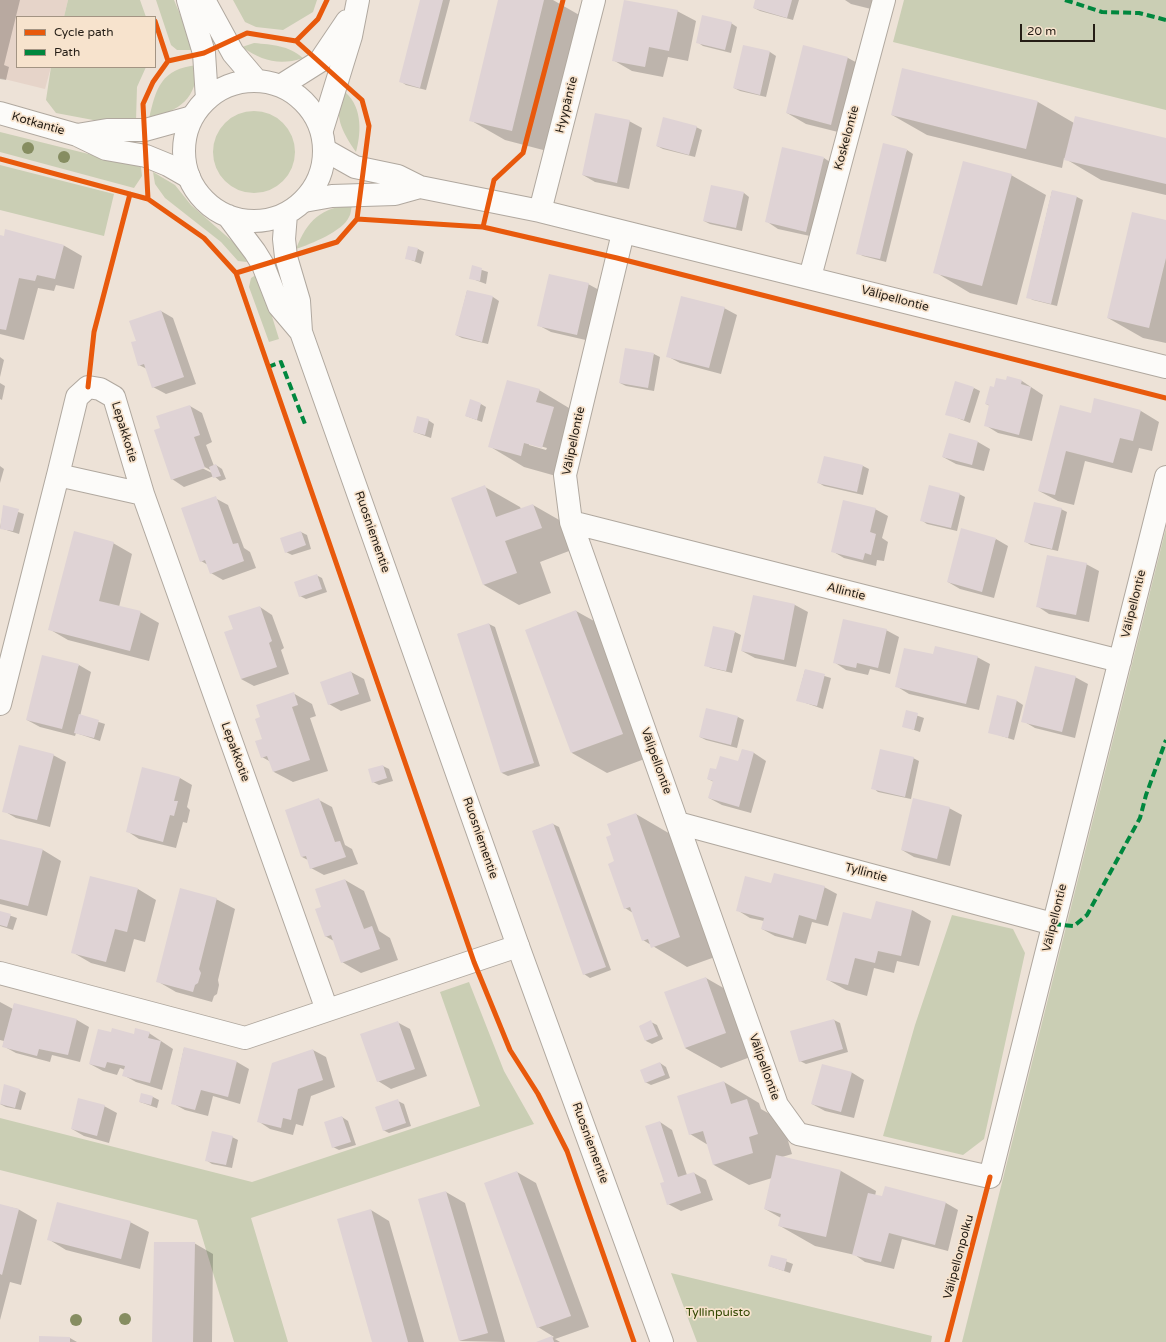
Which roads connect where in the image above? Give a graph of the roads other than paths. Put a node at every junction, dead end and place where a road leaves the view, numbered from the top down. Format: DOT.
graph roads {
  1 [pos="188,0"];
  2 [pos="204,0"];
  3 [pos="594,0"];
  4 [pos="884,0"];
  5 [pos="358,2"];
  6 [pos="256,80"];
  7 [pos="282,85"];
  8 [pos="207,99"];
  9 [pos="0,113"];
  10 [pos="192,117"];
  11 [pos="77,135"];
  12 [pos="324,140"];
  13 [pos="189,177"];
  14 [pos="420,187"];
  15 [pos="304,200"];
  16 [pos="540,211"];
  17 [pos="286,214"];
  18 [pos="228,216"];
  19 [pos="623,233"];
  20 [pos="810,277"];
  21 [pos="301,332"];
  22 [pos="1166,367"];
  23 [pos="58,475"];
  24 [pos="1166,477"];
  25 [pos="143,494"];
  26 [pos="571,522"];
  27 [pos="1120,661"];
  28 [pos="0,704"];
  29 [pos="678,823"];
  30 [pos="1053,924"];
  31 [pos="518,946"];
  32 [pos="0,972"];
  33 [pos="327,1010"];
  34 [pos="662,1342"];
  1 -- 8 [label="street"];
  2 -- 6 [label="street"];
  3 -- 16 [label="street, Hyypäntie"];
  4 -- 20 [label="street, Koskelontie"];
  5 -- 7 [label="street"];
  5 -- 12 [label="street"];
  6 -- 7 [label="street"];
  6 -- 8 [label="street"];
  7 -- 12 [label="street"];
  8 -- 10 [label="street"];
  9 -- 11 [label="street, Kotkantie"];
  10 -- 11 [label="street, Kotkantie"];
  10 -- 13 [label="street"];
  11 -- 13 [label="street, Kotkantie"];
  12 -- 14 [label="street, Välipellontie"];
  12 -- 15 [label="street"];
  13 -- 18 [label="street"];
  14 -- 15 [label="street, Välipellontie"];
  14 -- 16 [label="street, Välipellontie"];
  15 -- 17 [label="street"];
  16 -- 19 [label="street, Välipellontie"];
  17 -- 18 [label="street"];
  17 -- 21 [label="street, Ruosniementie"];
  18 -- 21 [label="street, Ruosniementie"];
  19 -- 20 [label="street, Välipellontie"];
  19 -- 26 [label="street, Välipellontie"];
  20 -- 22 [label="street, Välipellontie"];
  21 -- 31 [label="street, Ruosniementie"];
  23 -- 25 [label="street"];
  23 -- 25 [label="street, Lepakkotie"];
  23 -- 28 [label="street, Lepakkotie"];
  24 -- 27 [label="street, Välipellontie"];
  25 -- 33 [label="street, Lepakkotie"];
  26 -- 27 [label="street, Allintie"];
  26 -- 29 [label="street, Välipellontie"];
  27 -- 30 [label="street, Välipellontie"];
  29 -- 30 [label="street, Tyllintie"];
  29 -- 30 [label="street, Välipellontie"];
  31 -- 33 [label="street"];
  31 -- 34 [label="street, Ruosniementie"];
  32 -- 33 [label="street"];
}
